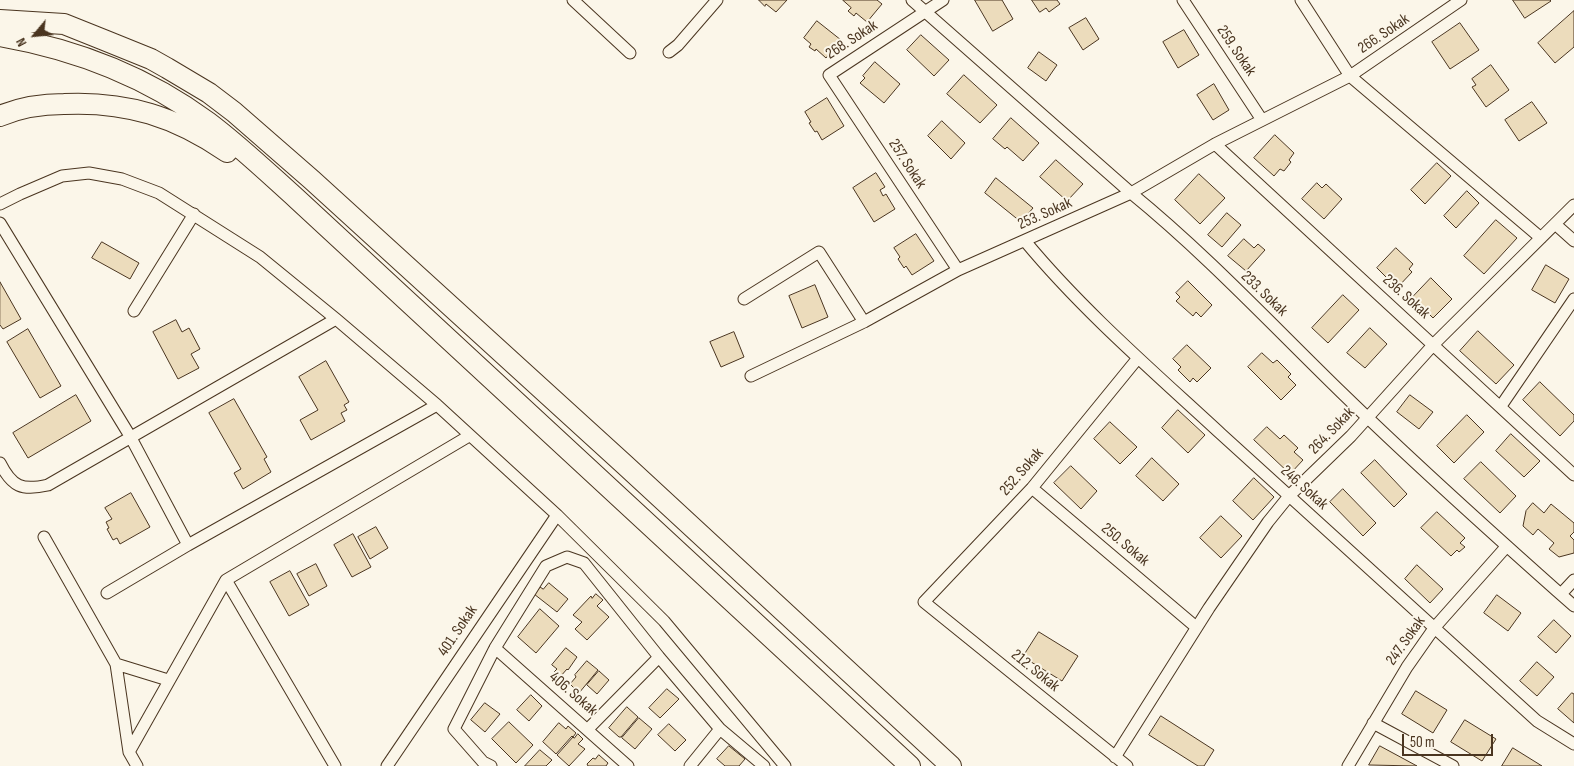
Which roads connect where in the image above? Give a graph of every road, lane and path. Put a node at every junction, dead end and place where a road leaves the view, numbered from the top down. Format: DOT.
graph roads {
  1 [pos="573,0"];
  2 [pos="717,0"];
  3 [pos="912,0"];
  4 [pos="943,0"];
  5 [pos="1183,0"];
  6 [pos="1301,0"];
  7 [pos="1461,0"];
  8 [pos="0,7"];
  9 [pos="924,13"];
  10 [pos="0,20"];
  11 [pos="64,24"];
  12 [pos="0,36"];
  13 [pos="669,52"];
  14 [pos="630,53"];
  15 [pos="829,75"];
  16 [pos="1350,76"];
  17 [pos="0,116"];
  18 [pos="1262,120"];
  19 [pos="1215,144"];
  20 [pos="1130,193"];
  21 [pos="297,199"];
  22 [pos="0,204"];
  23 [pos="1574,205"];
  24 [pos="194,214"];
  25 [pos="0,223"];
  26 [pos="1555,224"];
  27 [pos="1541,238"];
  28 [pos="1025,241"];
  29 [pos="1574,241"];
  30 [pos="958,270"];
  31 [pos="744,299"];
  32 [pos="1574,299"];
  33 [pos="134,312"];
  34 [pos="336,318"];
  35 [pos="864,322"];
  36 [pos="1434,344"];
  37 [pos="1138,358"];
  38 [pos="750,376"];
  39 [pos="437,405"];
  40 [pos="1501,406"];
  41 [pos="1368,417"];
  42 [pos="130,436"];
  43 [pos="470,436"];
  44 [pos="0,463"];
  45 [pos="1574,474"];
  46 [pos="1032,488"];
  47 [pos="1289,496"];
  48 [pos="556,515"];
  49 [pos="44,537"];
  50 [pos="188,545"];
  51 [pos="1506,547"];
  52 [pos="226,580"];
  53 [pos="1574,580"];
  54 [pos="107,593"];
  55 [pos="1561,594"];
  56 [pos="924,602"];
  57 [pos="1574,606"];
  58 [pos="1196,627"];
  59 [pos="1434,627"];
  60 [pos="495,648"];
  61 [pos="659,658"];
  62 [pos="116,664"];
  63 [pos="168,680"];
  64 [pos="1372,723"];
  65 [pos="588,729"];
  66 [pos="720,729"];
  67 [pos="1574,744"];
  68 [pos="129,752"];
  69 [pos="1115,757"];
  70 [pos="482,765"];
  71 [pos="137,766"];
  72 [pos="335,766"];
  73 [pos="387,766"];
  74 [pos="628,766"];
  75 [pos="690,766"];
  76 [pos="764,766"];
  77 [pos="785,766"];
  78 [pos="910,766"];
  79 [pos="951,766"];
  80 [pos="1127,766"];
  81 [pos="1348,766"];
  82 [pos="1453,766"];
  1 -- 14 [label="street"];
  2 -- 13 [label="street"];
  3 -- 9 [label="street, 233. Sokak"];
  4 -- 9 [label="street, 268. Sokak"];
  5 -- 18 [label="street, 259. Sokak"];
  6 -- 16 [label="street"];
  7 -- 16 [label="street, 266. Sokak"];
  8 -- 11 [label="highway"];
  9 -- 15 [label="street, 268. Sokak"];
  9 -- 20 [label="street, 233. Sokak"];
  10 -- 11 [label="highway"];
  11 -- 79 [label="highway"];
  12 -- 21 [label="highway"];
  15 -- 30 [label="street, 257. Sokak"];
  16 -- 18 [label="street, 253. Sokak"];
  16 -- 27 [label="street"];
  17 -- 21 [label="highway"];
  18 -- 19 [label="street, 253. Sokak"];
  19 -- 20 [label="street, 253. Sokak"];
  19 -- 36 [label="street, 236. Sokak"];
  20 -- 28 [label="street, 253. Sokak"];
  20 -- 41 [label="street, 233. Sokak"];
  21 -- 78 [label="highway"];
  22 -- 24 [label="street"];
  23 -- 26 [label="street, 264. Sokak"];
  24 -- 33 [label="street"];
  24 -- 34 [label="street"];
  25 -- 42 [label="street"];
  26 -- 27 [label="street, 264. Sokak"];
  26 -- 29 [label="street"];
  27 -- 36 [label="street, 264. Sokak"];
  28 -- 30 [label="street, 253. Sokak"];
  28 -- 37 [label="street, 246. Sokak"];
  30 -- 35 [label="street, 253. Sokak"];
  31 -- 35 [label="street"];
  32 -- 40 [label="street"];
  34 -- 39 [label="street"];
  34 -- 42 [label="street"];
  35 -- 38 [label="street, 253. Sokak"];
  36 -- 40 [label="street, 236. Sokak"];
  36 -- 41 [label="street, 264. Sokak"];
  37 -- 46 [label="street, 252. Sokak"];
  37 -- 47 [label="street, 246. Sokak"];
  39 -- 43 [label="street"];
  39 -- 50 [label="street"];
  40 -- 45 [label="street, 236. Sokak"];
  41 -- 47 [label="street, 264. Sokak"];
  41 -- 51 [label="street, 233. Sokak"];
  42 -- 44 [label="street"];
  42 -- 50 [label="street"];
  43 -- 48 [label="street"];
  43 -- 52 [label="street"];
  46 -- 56 [label="street, 252. Sokak"];
  46 -- 58 [label="street, 250. Sokak"];
  47 -- 58 [label="street, 264. Sokak"];
  47 -- 59 [label="street, 246. Sokak"];
  48 -- 73 [label="street, 401. Sokak"];
  48 -- 77 [label="street"];
  49 -- 62 [label="street"];
  50 -- 54 [label="street"];
  51 -- 55 [label="street, 233. Sokak"];
  51 -- 59 [label="street, 247. Sokak"];
  52 -- 63 [label="street"];
  52 -- 72 [label="street"];
  53 -- 55 [label="street"];
  55 -- 57 [label="street, 233. Sokak"];
  56 -- 69 [label="street, 212. Sokak"];
  58 -- 69 [label="street, 264. Sokak"];
  59 -- 64 [label="street, 247. Sokak"];
  59 -- 67 [label="street, 246. Sokak"];
  60 -- 61 [label="street"];
  60 -- 65 [label="street, 406. Sokak"];
  60 -- 70 [label="street"];
  61 -- 65 [label="street"];
  61 -- 66 [label="street"];
  62 -- 63 [label="street"];
  62 -- 68 [label="street"];
  63 -- 68 [label="street"];
  64 -- 81 [label="street, 247. Sokak"];
  64 -- 82 [label="street"];
  65 -- 74 [label="street, 406. Sokak"];
  66 -- 75 [label="street"];
  66 -- 76 [label="street"];
  68 -- 71 [label="street"];
  69 -- 80 [label="street, 212. Sokak"];
}
